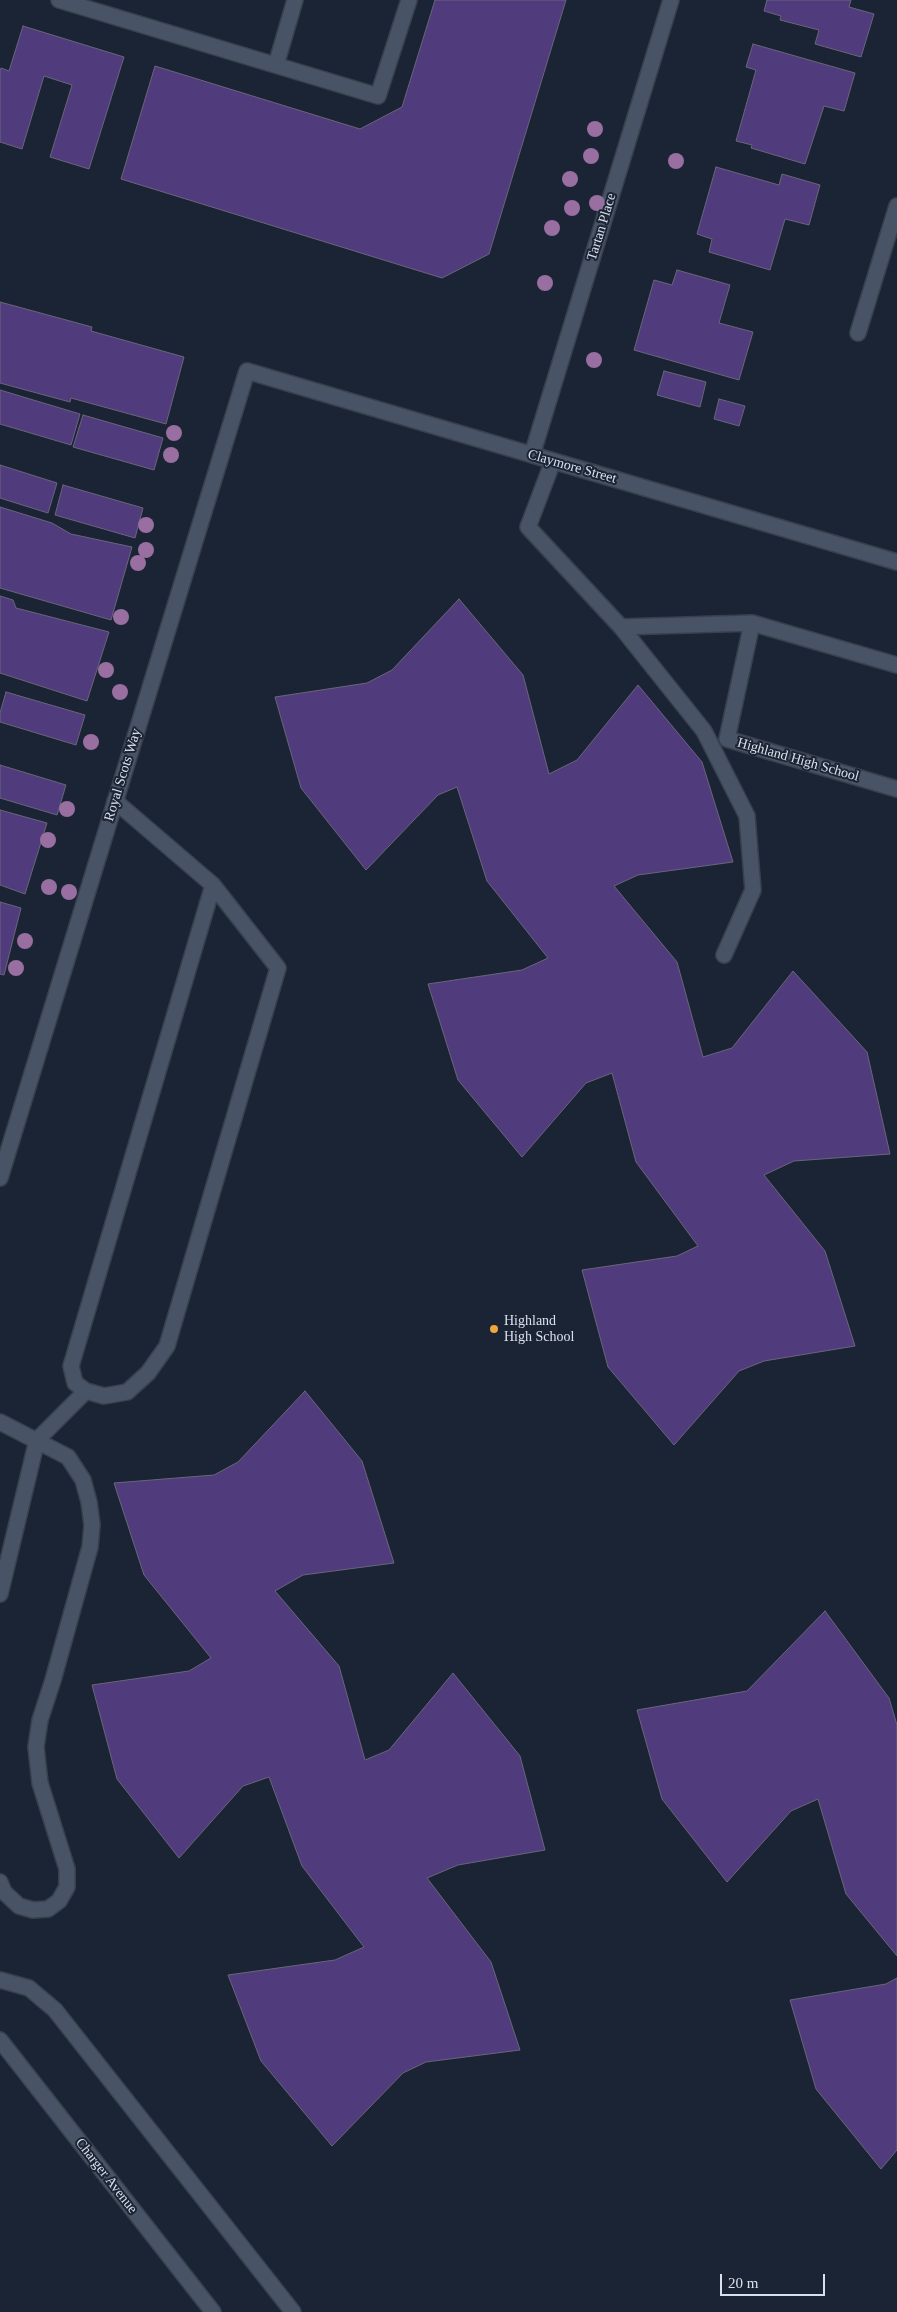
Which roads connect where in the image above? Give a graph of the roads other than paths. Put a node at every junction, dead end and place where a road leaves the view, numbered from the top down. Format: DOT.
graph roads {
  1 [pos="59,0"];
  2 [pos="295,0"];
  3 [pos="409,0"];
  4 [pos="671,0"];
  5 [pos="94,5"];
  6 [pos="276,65"];
  7 [pos="897,206"];
  8 [pos="858,333"];
  9 [pos="247,371"];
  10 [pos="532,455"];
  11 [pos="553,461"];
  12 [pos="897,562"];
  13 [pos="752,623"];
  14 [pos="621,627"];
  15 [pos="897,665"];
  16 [pos="704,731"];
  17 [pos="726,739"];
  18 [pos="897,789"];
  19 [pos="115,801"];
  20 [pos="213,885"];
  21 [pos="724,955"];
  22 [pos="0,1178"];
  23 [pos="86,1391"];
  24 [pos="0,1422"];
  25 [pos="37,1440"];
  26 [pos="0,1594"];
  27 [pos="0,1882"];
  28 [pos="0,1980"];
  29 [pos="0,2040"];
  30 [pos="213,2312"];
  31 [pos="293,2312"];
  1 -- 5 [label="street"];
  2 -- 6 [label="street"];
  3 -- 6 [label="street"];
  4 -- 10 [label="street, Tartan Place"];
  5 -- 6 [label="street"];
  7 -- 8 [label="street"];
  9 -- 10 [label="street, Claymore Street"];
  9 -- 19 [label="street, Royal Scots Way"];
  10 -- 11 [label="street, Claymore Street"];
  11 -- 12 [label="street, Claymore Street"];
  11 -- 14 [label="street"];
  13 -- 14 [label="street"];
  13 -- 15 [label="street"];
  13 -- 17 [label="street, Highland High School"];
  14 -- 16 [label="street"];
  16 -- 17 [label="street"];
  16 -- 21 [label="street"];
  17 -- 18 [label="street, Highland High School"];
  19 -- 20 [label="street"];
  19 -- 22 [label="street, Royal Scots Way"];
  20 -- 23 [label="street"];
  20 -- 23 [label="street"];
  23 -- 25 [label="street"];
  24 -- 25 [label="street"];
  25 -- 26 [label="street"];
  25 -- 27 [label="street"];
  28 -- 31 [label="street"];
  29 -- 30 [label="street, Charger Avenue"];
}
